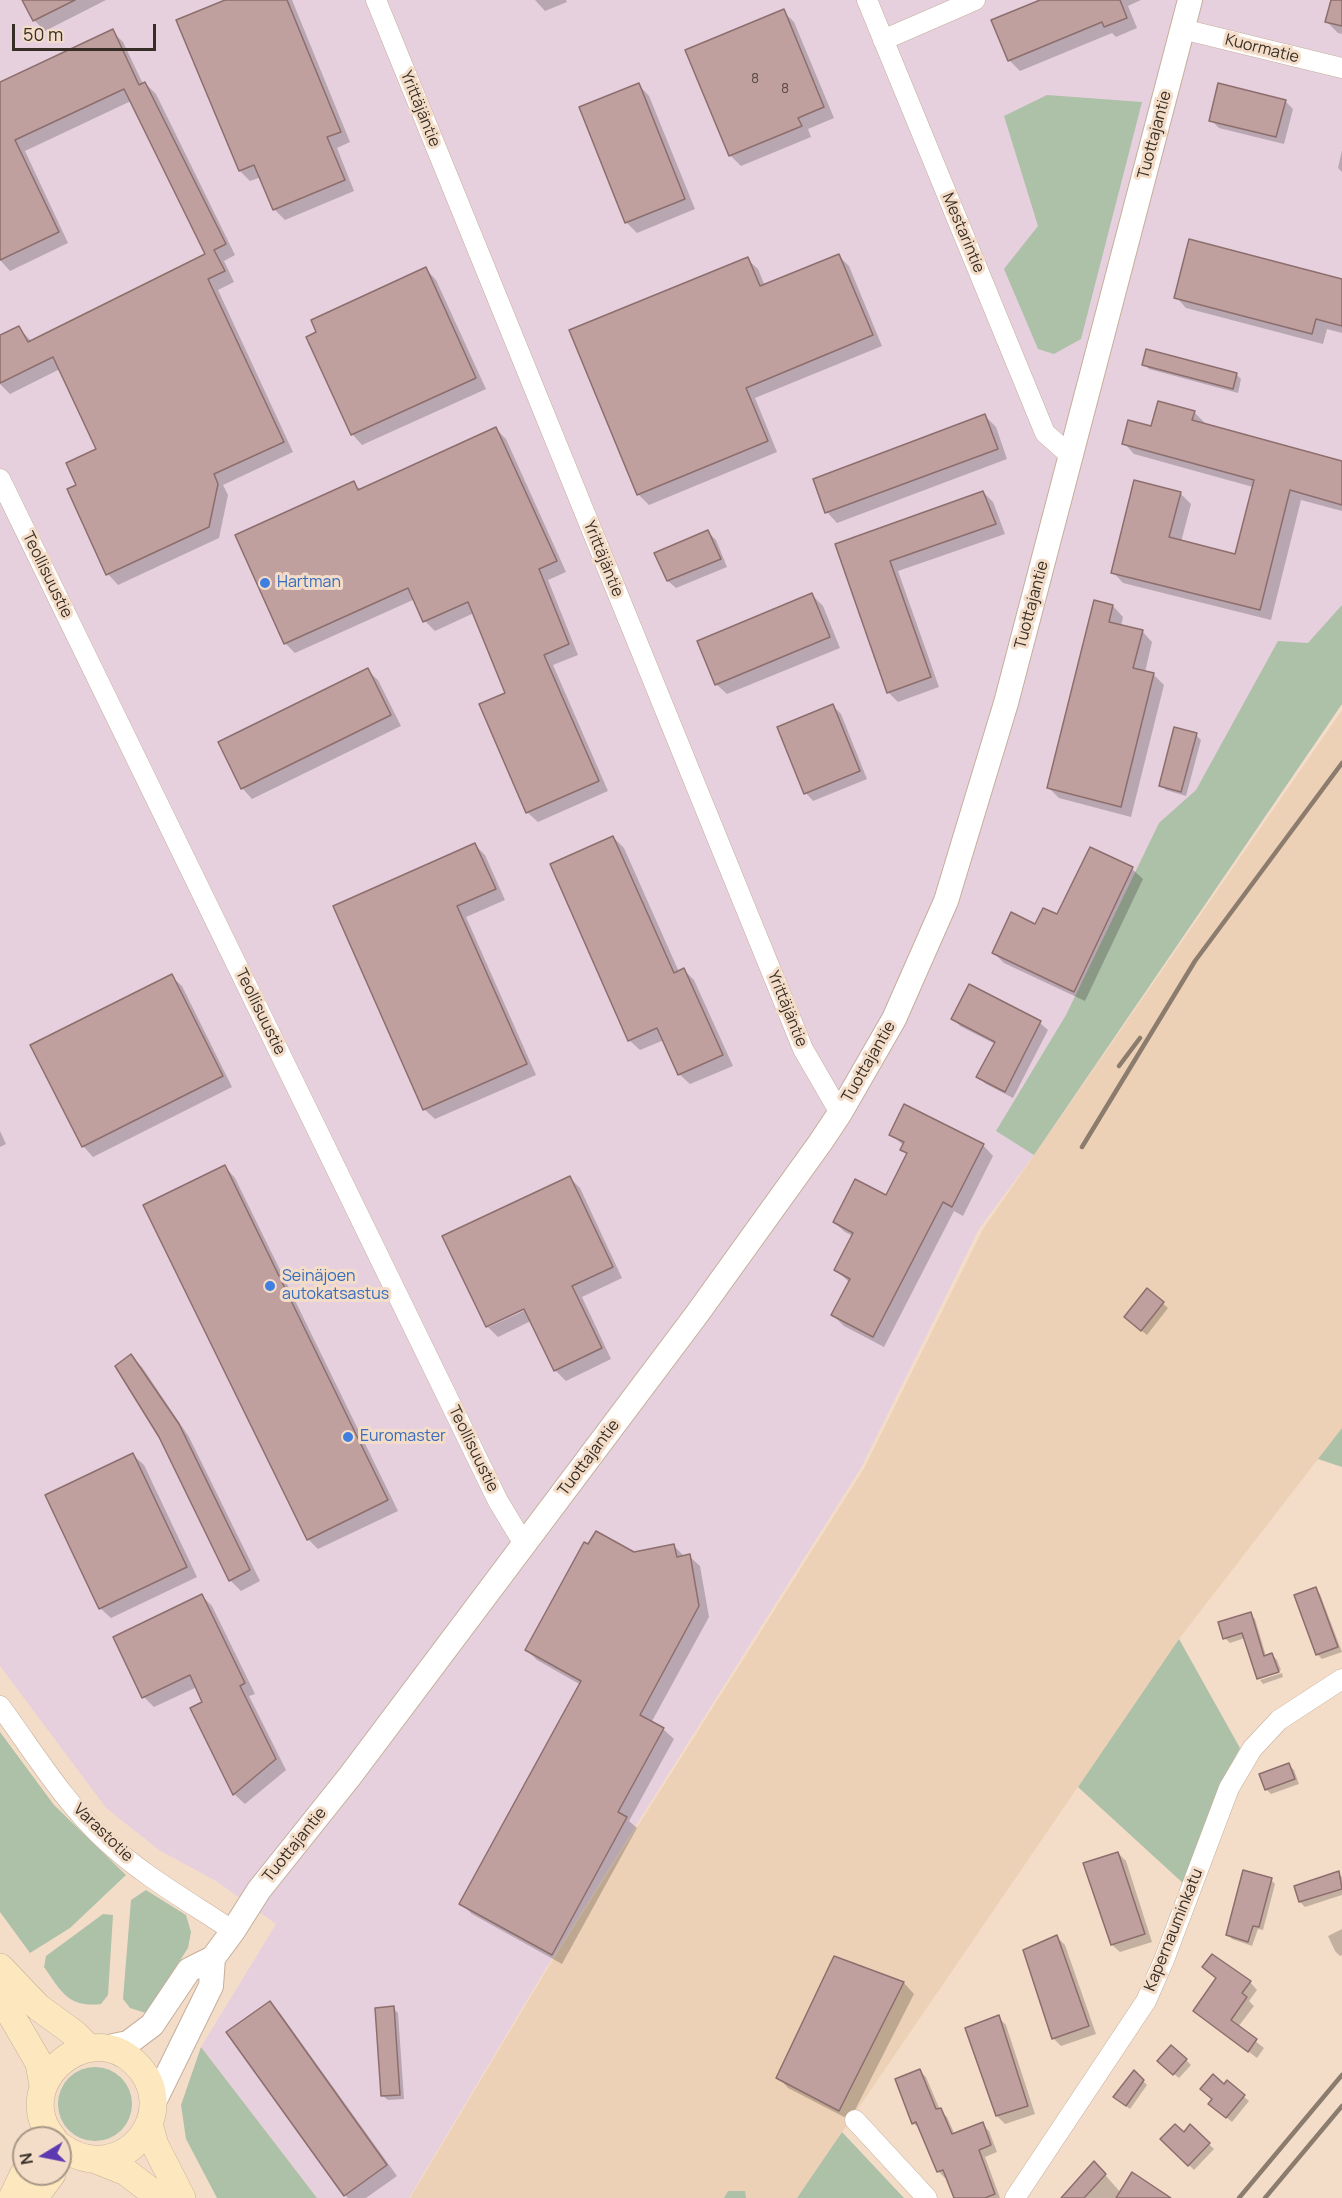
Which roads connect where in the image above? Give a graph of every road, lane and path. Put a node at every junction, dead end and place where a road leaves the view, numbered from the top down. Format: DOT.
graph roads {
  1 [pos="376,0"];
  2 [pos="867,0"];
  3 [pos="975,0"];
  4 [pos="1190,0"];
  5 [pos="1182,29"];
  6 [pos="883,40"];
  7 [pos="1342,68"];
  8 [pos="1072,457"];
  9 [pos="0,479"];
  10 [pos="840,1113"];
  11 [pos="524,1544"];
  12 [pos="1342,1679"];
  13 [pos="0,1706"];
  14 [pos="233,1931"];
  15 [pos="213,1958"];
  16 [pos="0,1967"];
  17 [pos="0,1996"];
  18 [pos="96,2048"];
  19 [pos="43,2086"];
  20 [pos="151,2114"];
  21 [pos="855,2120"];
  22 [pos="43,2126"];
  23 [pos="80,2162"];
  24 [pos="160,2198"];
  25 [pos="182,2198"];
  26 [pos="927,2198"];
  27 [pos="1015,2198"];
  1 -- 10 [label="street, Yrittäjäntie"];
  2 -- 6 [label="street, Mestarintie"];
  3 -- 6 [label="street"];
  4 -- 5 [label="street, Tuottajantie"];
  5 -- 7 [label="street, Kuormatie"];
  5 -- 8 [label="street, Tuottajantie"];
  6 -- 8 [label="street, Mestarintie"];
  8 -- 10 [label="street, Tuottajantie"];
  9 -- 11 [label="street, Teollisuustie"];
  10 -- 11 [label="street, Tuottajantie"];
  11 -- 14 [label="street, Tuottajantie"];
  12 -- 27 [label="street, Kapernauminkatu"];
  13 -- 14 [label="street, Varastotie"];
  14 -- 15 [label="street, Tuottajantie"];
  15 -- 18 [label="street, Tuottajantie"];
  15 -- 20 [label="street"];
  16 -- 18 [label="main road"];
  17 -- 19 [label="main road"];
  18 -- 19 [label="main road"];
  18 -- 20 [label="main road"];
  19 -- 22 [label="main road"];
  20 -- 23 [label="main road"];
  20 -- 25 [label="main road"];
  21 -- 26 [label="street"];
  23 -- 24 [label="main road"];
}
